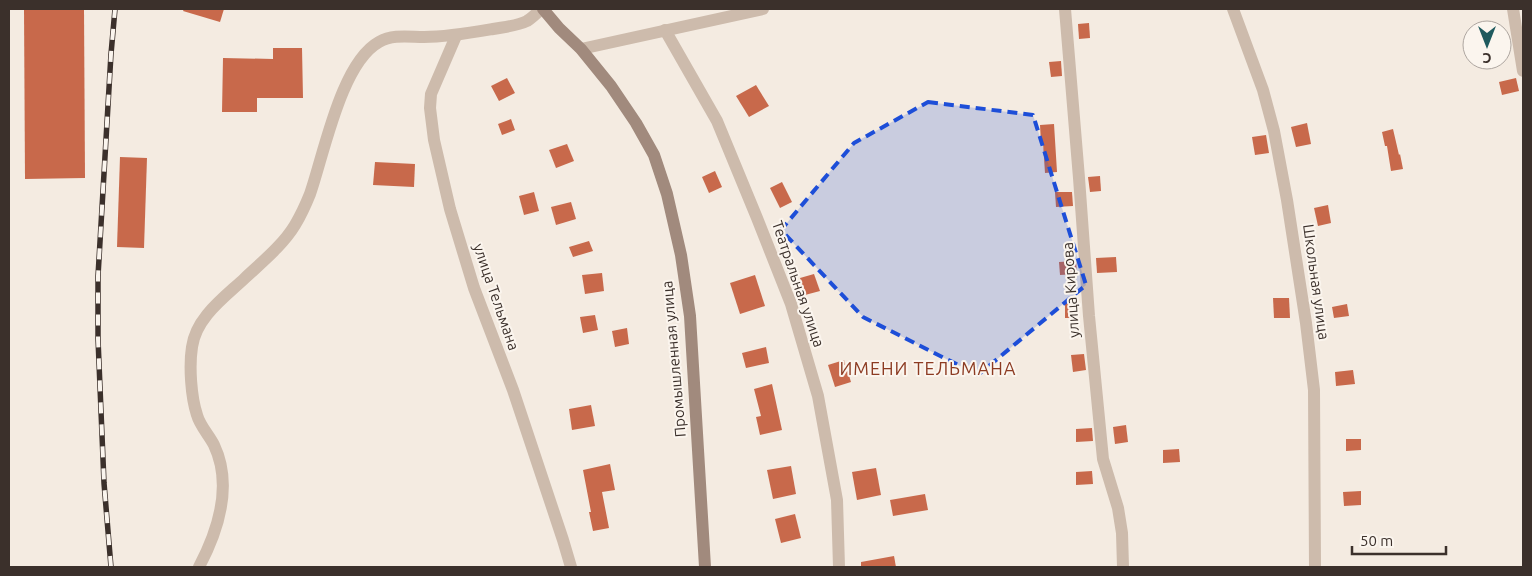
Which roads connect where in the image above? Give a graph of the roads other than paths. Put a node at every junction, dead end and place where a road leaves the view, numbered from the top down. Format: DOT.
graph roads {
  1 [pos="542,9"];
  2 [pos="763,9"];
  3 [pos="1065,9"];
  4 [pos="1233,9"];
  5 [pos="1512,9"];
  6 [pos="665,30"];
  7 [pos="456,36"];
  8 [pos="581,49"];
  9 [pos="1523,71"];
  10 [pos="199,567"];
  11 [pos="570,567"];
  12 [pos="705,567"];
  13 [pos="839,567"];
  14 [pos="1123,567"];
  15 [pos="1315,567"];
  1 -- 7 [label="street"];
  1 -- 8 [label="street, Промышленная улица"];
  2 -- 6 [label="street"];
  3 -- 14 [label="street, улица Кирова"];
  4 -- 15 [label="street, Школьная улица"];
  5 -- 9 [label="street"];
  6 -- 8 [label="street"];
  6 -- 13 [label="street, Театральная улица"];
  7 -- 10 [label="street"];
  7 -- 11 [label="street, улица Тельмана"];
  8 -- 12 [label="street, Промышленная улица"];
}
